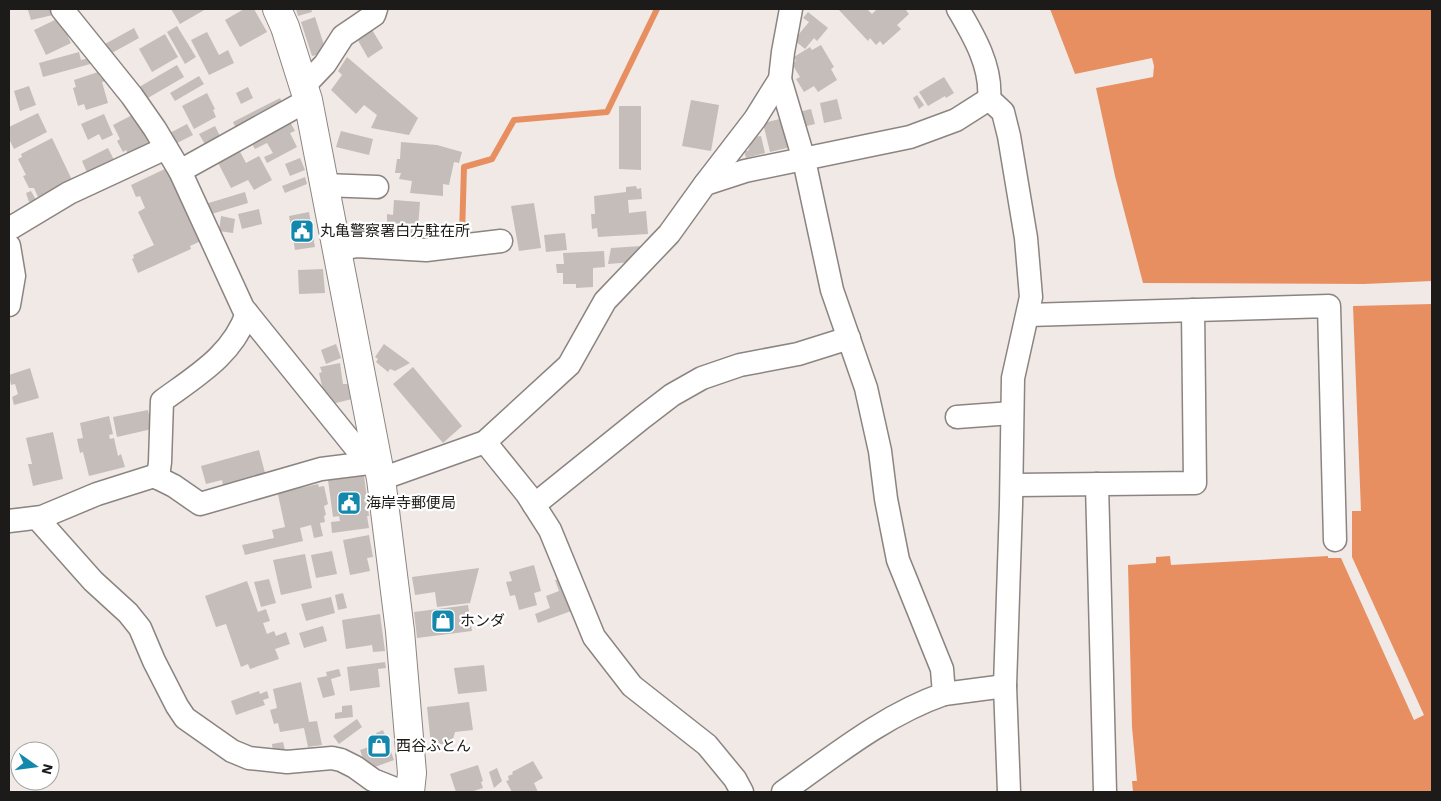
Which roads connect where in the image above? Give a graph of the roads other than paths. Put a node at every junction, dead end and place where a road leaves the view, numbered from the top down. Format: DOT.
graph roads {
  1 [pos="62,9"];
  2 [pos="277,9"];
  3 [pos="376,9"];
  4 [pos="791,9"];
  5 [pos="958,9"];
  6 [pos="780,79"];
  7 [pos="306,93"];
  8 [pos="989,99"];
  9 [pos="166,148"];
  10 [pos="804,160"];
  11 [pos="180,171"];
  12 [pos="705,184"];
  13 [pos="324,185"];
  14 [pos="377,187"];
  15 [pos="9,229"];
  16 [pos="501,242"];
  17 [pos="9,246"];
  18 [pos="336,250"];
  19 [pos="9,306"];
  20 [pos="1193,310"];
  21 [pos="247,313"];
  22 [pos="1028,315"];
  23 [pos="849,338"];
  24 [pos="1012,413"];
  25 [pos="957,417"];
  26 [pos="485,442"];
  27 [pos="379,471"];
  28 [pos="158,478"];
  29 [pos="1097,484"];
  30 [pos="1012,485"];
  31 [pos="534,505"];
  32 [pos="37,518"];
  33 [pos="9,521"];
  34 [pos="1335,540"];
  35 [pos="1005,686"];
  36 [pos="944,694"];
  37 [pos="402,792"];
  38 [pos="410,792"];
  39 [pos="742,792"];
  40 [pos="783,792"];
  41 [pos="1009,792"];
  42 [pos="1105,792"];
  1 -- 9 [label="street"];
  2 -- 7 [label="street"];
  3 -- 7 [label="street"];
  4 -- 6 [label="street"];
  5 -- 8 [label="street"];
  6 -- 10 [label="street"];
  6 -- 12 [label="street"];
  7 -- 11 [label="street"];
  7 -- 13 [label="street"];
  8 -- 10 [label="street"];
  8 -- 22 [label="street"];
  9 -- 11 [label="street"];
  9 -- 15 [label="street"];
  10 -- 12 [label="street"];
  10 -- 23 [label="street"];
  11 -- 21 [label="street"];
  12 -- 26 [label="street"];
  13 -- 14 [label="street"];
  13 -- 18 [label="street"];
  16 -- 18 [label="street"];
  17 -- 19 [label="street"];
  18 -- 27 [label="street"];
  20 -- 22 [label="street"];
  20 -- 29 [label="street"];
  20 -- 34 [label="street"];
  21 -- 27 [label="street"];
  21 -- 28 [label="street"];
  22 -- 24 [label="street"];
  23 -- 31 [label="street"];
  23 -- 36 [label="street"];
  24 -- 25 [label="street"];
  24 -- 30 [label="street"];
  26 -- 27 [label="street"];
  26 -- 31 [label="street"];
  27 -- 28 [label="street"];
  27 -- 38 [label="street"];
  28 -- 32 [label="street"];
  29 -- 30 [label="street"];
  29 -- 42 [label="street"];
  30 -- 35 [label="street"];
  31 -- 39 [label="street"];
  32 -- 33 [label="street"];
  32 -- 37 [label="street"];
  35 -- 36 [label="street"];
  35 -- 41 [label="street"];
  36 -- 40 [label="street"];
}
